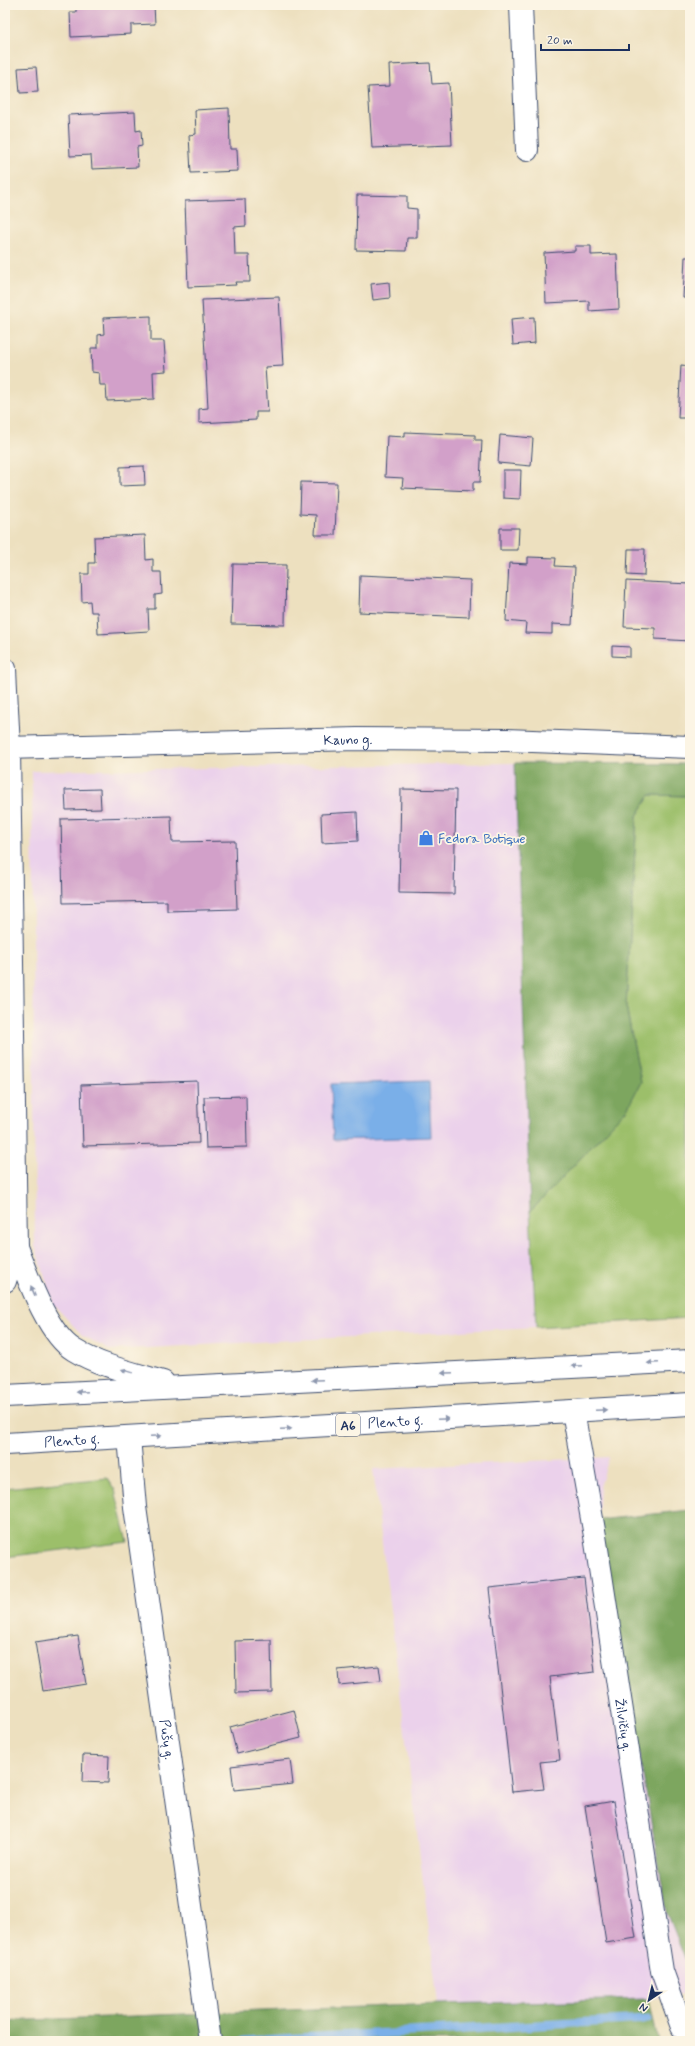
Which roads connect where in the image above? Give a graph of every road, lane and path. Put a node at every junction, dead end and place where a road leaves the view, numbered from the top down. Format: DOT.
graph roads {
  1 [pos="521,5"];
  2 [pos="527,150"];
  3 [pos="5,669"];
  4 [pos="690,747"];
  5 [pos="7,748"];
  6 [pos="16,1247"];
  7 [pos="5,1281"];
  8 [pos="690,1361"];
  9 [pos="177,1387"];
  10 [pos="5,1396"];
  11 [pos="690,1404"];
  12 [pos="573,1411"];
  13 [pos="129,1437"];
  14 [pos="5,1444"];
  15 [pos="690,2032"];
  16 [pos="210,2041"];
  1 -- 2 [label="main road"];
  3 -- 5 [label="main road"];
  4 -- 5 [label="main road, Kauno g."];
  5 -- 6 [label="main road"];
  6 -- 7 [label="main road"];
  9 -- 6 [label="main road, one-way"];
  8 -- 9 [label="main road, one-way"];
  9 -- 10 [label="main road, one-way"];
  12 -- 11 [label="main road, Plento g. / A6, one-way"];
  13 -- 12 [label="main road, Plento g. / A6, one-way"];
  12 -- 15 [label="main road, Žilvičių g."];
  13 -- 14 [label="main road, Plento g. / A6"];
  13 -- 16 [label="main road, Pušų g."];
}
